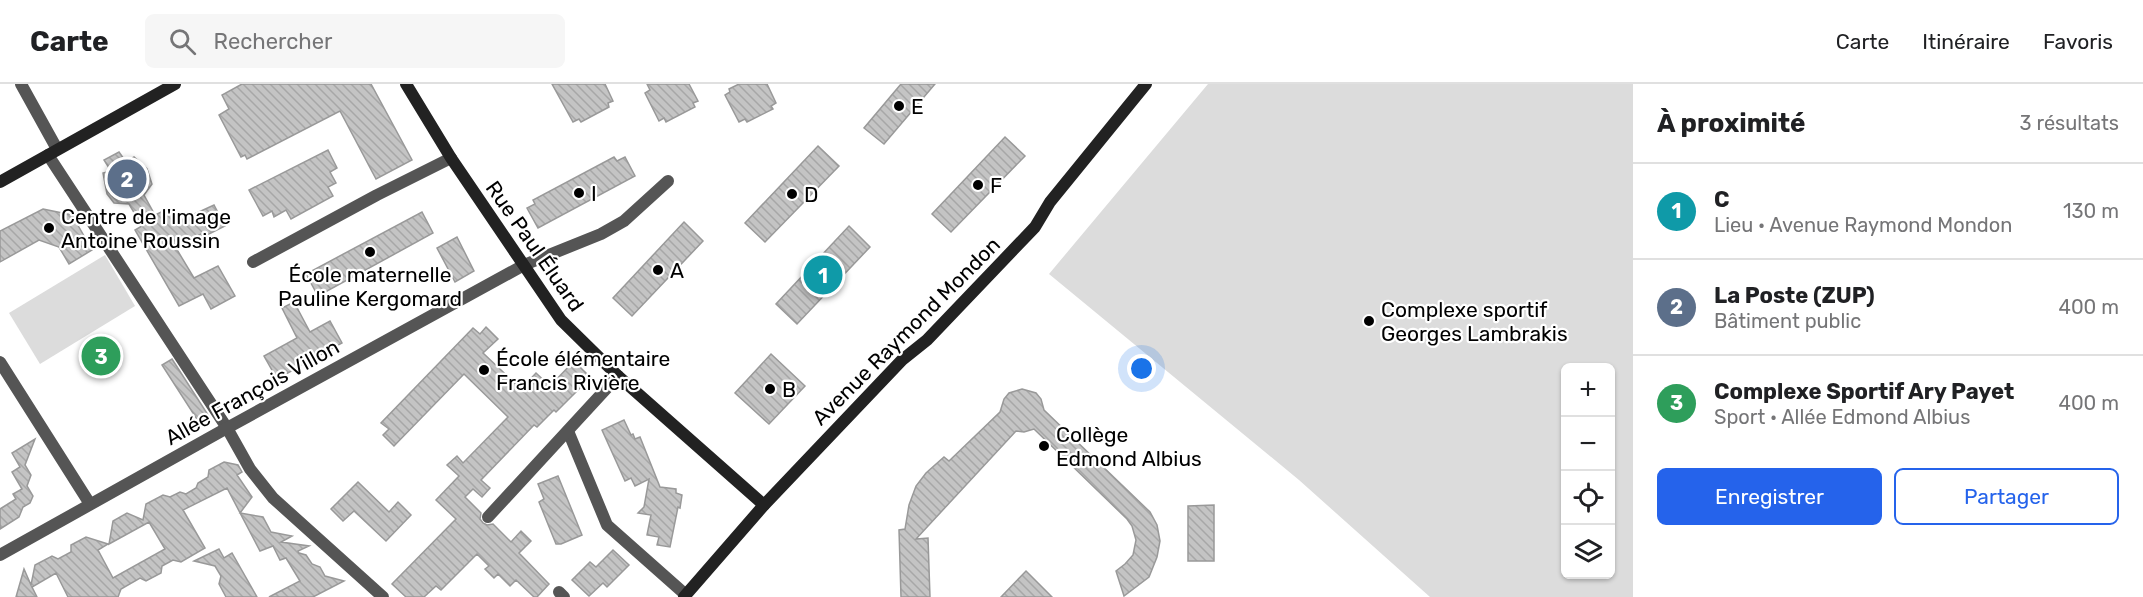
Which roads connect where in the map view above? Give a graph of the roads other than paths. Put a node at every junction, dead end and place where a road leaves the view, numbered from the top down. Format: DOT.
graph roads {
  1 [pos="21,84"];
  2 [pos="175,84"];
  3 [pos="406,84"];
  4 [pos="1146,84"];
  5 [pos="52,152"];
  6 [pos="451,158"];
  7 [pos="668,181"];
  8 [pos="0,182"];
  9 [pos="253,262"];
  10 [pos="524,265"];
  11 [pos="0,362"];
  12 [pos="618,376"];
  13 [pos="227,428"];
  14 [pos="568,431"];
  15 [pos="90,504"];
  16 [pos="764,505"];
  17 [pos="488,517"];
  18 [pos="0,555"];
  19 [pos="685,596"];
  20 [pos="383,597"];
  1 -- 5 [label="street"];
  2 -- 5 [label="street"];
  3 -- 6 [label="street, Rue Paul Éluard"];
  4 -- 16 [label="street, Avenue Raymond Mondon"];
  5 -- 8 [label="street"];
  5 -- 13 [label="street"];
  6 -- 9 [label="street"];
  6 -- 10 [label="street, Rue Paul Éluard"];
  7 -- 10 [label="street, Allée François Villon"];
  10 -- 12 [label="street, Rue Paul Éluard"];
  10 -- 13 [label="street, Allée François Villon"];
  11 -- 15 [label="street"];
  12 -- 14 [label="street"];
  12 -- 16 [label="street, Rue Paul Éluard"];
  13 -- 15 [label="street, Allée François Villon"];
  13 -- 20 [label="street"];
  14 -- 17 [label="street"];
  14 -- 19 [label="street"];
  15 -- 18 [label="street, Allée François Villon"];
  16 -- 19 [label="street, Avenue Raymond Mondon"];
}
